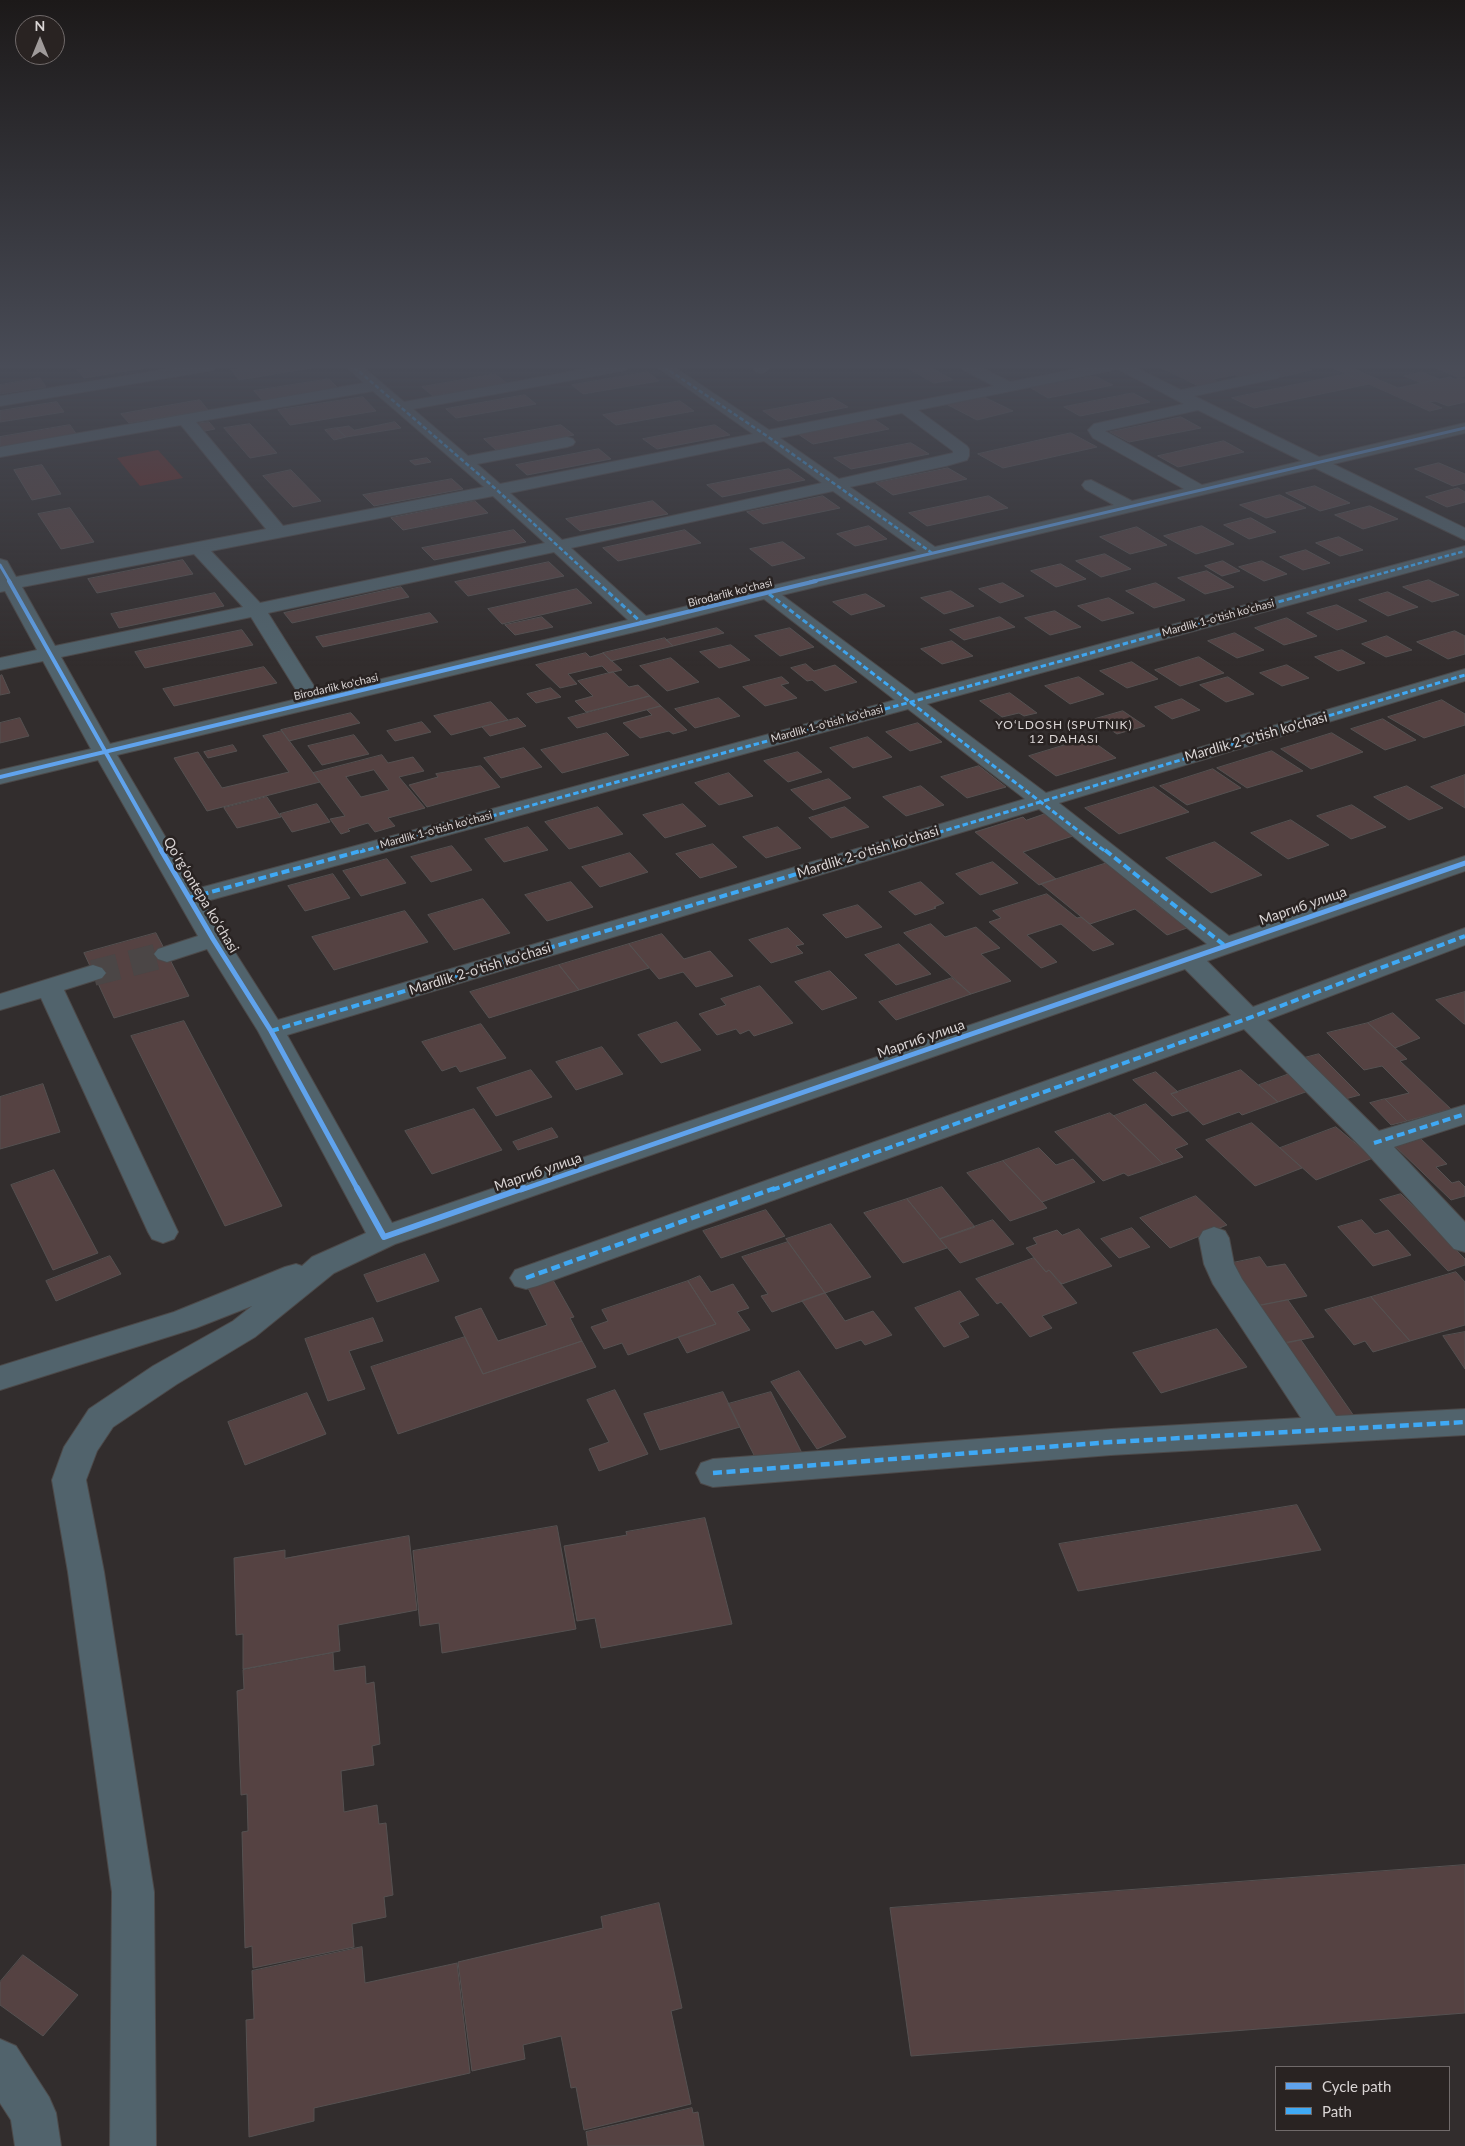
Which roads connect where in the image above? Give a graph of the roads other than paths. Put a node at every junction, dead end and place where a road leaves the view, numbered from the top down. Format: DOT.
graph roads {
  1 [pos="225,467"];
  2 [pos="470,467"];
  3 [pos="611,467"];
  4 [pos="811,467"];
  5 [pos="918,467"];
  6 [pos="1158,467"];
  7 [pos="1302,467"];
  8 [pos="1327,467"];
  9 [pos="1091,485"];
  10 [pos="497,490"];
  11 [pos="1201,491"];
  12 [pos="1131,507"];
  13 [pos="279,533"];
  14 [pos="1465,535"];
  15 [pos="558,546"];
  16 [pos="199,548"];
  17 [pos="1465,551"];
  18 [pos="932,554"];
  19 [pos="0,565"];
  20 [pos="6,585"];
  21 [pos="769,594"];
  22 [pos="256,610"];
  23 [pos="643,624"];
  24 [pos="50,654"];
  25 [pos="0,664"];
  26 [pos="1465,675"];
  27 [pos="912,701"];
  28 [pos="314,702"];
  29 [pos="104,752"];
  30 [pos="0,777"];
  31 [pos="1041,800"];
  32 [pos="1465,863"];
  33 [pos="189,898"];
  34 [pos="1465,936"];
  35 [pos="213,939"];
  36 [pos="1224,946"];
  37 [pos="166,954"];
  38 [pos="1189,958"];
  39 [pos="93,973"];
  40 [pos="50,988"];
  41 [pos="0,1002"];
  42 [pos="1249,1018"];
  43 [pos="270,1031"];
  44 [pos="1465,1114"];
  45 [pos="1374,1143"];
  46 [pos="163,1232"];
  47 [pos="384,1237"];
  48 [pos="1214,1238"];
  49 [pos="1465,1241"];
  50 [pos="323,1265"];
  51 [pos="526,1278"];
  52 [pos="0,1378"];
  53 [pos="1465,1422"];
  54 [pos="1326,1429"];
  55 [pos="713,1473"];
  56 [pos="0,2062"];
  57 [pos="38,2146"];
  58 [pos="133,2146"];
  1 -- 13 [label="street"];
  2 -- 10 [label="street"];
  3 -- 10 [label="street"];
  4 -- 18 [label="street"];
  5 -- 15 [label="street"];
  6 -- 11 [label="street"];
  7 -- 11 [label="street, Birodarlik ko'chasi"];
  8 -- 14 [label="street"];
  9 -- 12 [label="street"];
  10 -- 13 [label="street"];
  10 -- 15 [label="street"];
  11 -- 12 [label="street, Birodarlik ko'chasi"];
  12 -- 18 [label="street, Birodarlik ko'chasi"];
  13 -- 16 [label="street"];
  15 -- 22 [label="street"];
  15 -- 23 [label="street"];
  16 -- 20 [label="street"];
  16 -- 22 [label="street"];
  17 -- 27 [label="street, Mardlik 1-o'tish ko'chasi"];
  18 -- 21 [label="street, Birodarlik ko'chasi"];
  19 -- 20 [label="street, Qoʻrgʻontepa koʻchasi"];
  20 -- 24 [label="street, Qoʻrgʻontepa koʻchasi"];
  21 -- 23 [label="street, Birodarlik ko'chasi"];
  21 -- 27 [label="street"];
  22 -- 24 [label="street"];
  22 -- 28 [label="street"];
  23 -- 28 [label="street, Birodarlik ko'chasi"];
  24 -- 25 [label="street"];
  24 -- 29 [label="street, Qoʻrgʻontepa koʻchasi"];
  26 -- 31 [label="street, Mardlik 2-o'tish ko'chasi"];
  27 -- 31 [label="street"];
  27 -- 33 [label="street, Mardlik 1-o'tish ko'chasi"];
  28 -- 29 [label="street, Birodarlik ko'chasi"];
  29 -- 30 [label="street, Birodarlik ko'chasi"];
  29 -- 33 [label="street, Qoʻrgʻontepa koʻchasi"];
  31 -- 36 [label="street"];
  31 -- 43 [label="street, Mardlik 2-o'tish ko'chasi"];
  32 -- 36 [label="street, Маргиб улица"];
  33 -- 35 [label="street, Qoʻrgʻontepa koʻchasi"];
  34 -- 42 [label="street"];
  35 -- 37 [label="street"];
  35 -- 43 [label="street, Qoʻrgʻontepa koʻchasi"];
  36 -- 38 [label="street, Маргиб улица"];
  38 -- 42 [label="street"];
  38 -- 47 [label="street, Маргиб улица"];
  39 -- 40 [label="street"];
  40 -- 41 [label="street"];
  40 -- 46 [label="street"];
  42 -- 45 [label="street"];
  42 -- 51 [label="street"];
  43 -- 47 [label="street, Qoʻrgʻontepa koʻchasi"];
  44 -- 45 [label="street"];
  45 -- 49 [label="street"];
  47 -- 50 [label="street, Маргиб улица"];
  48 -- 54 [label="street"];
  50 -- 52 [label="street"];
  50 -- 58 [label="street"];
  53 -- 54 [label="street"];
  54 -- 55 [label="street"];
  56 -- 57 [label="street"];
}
